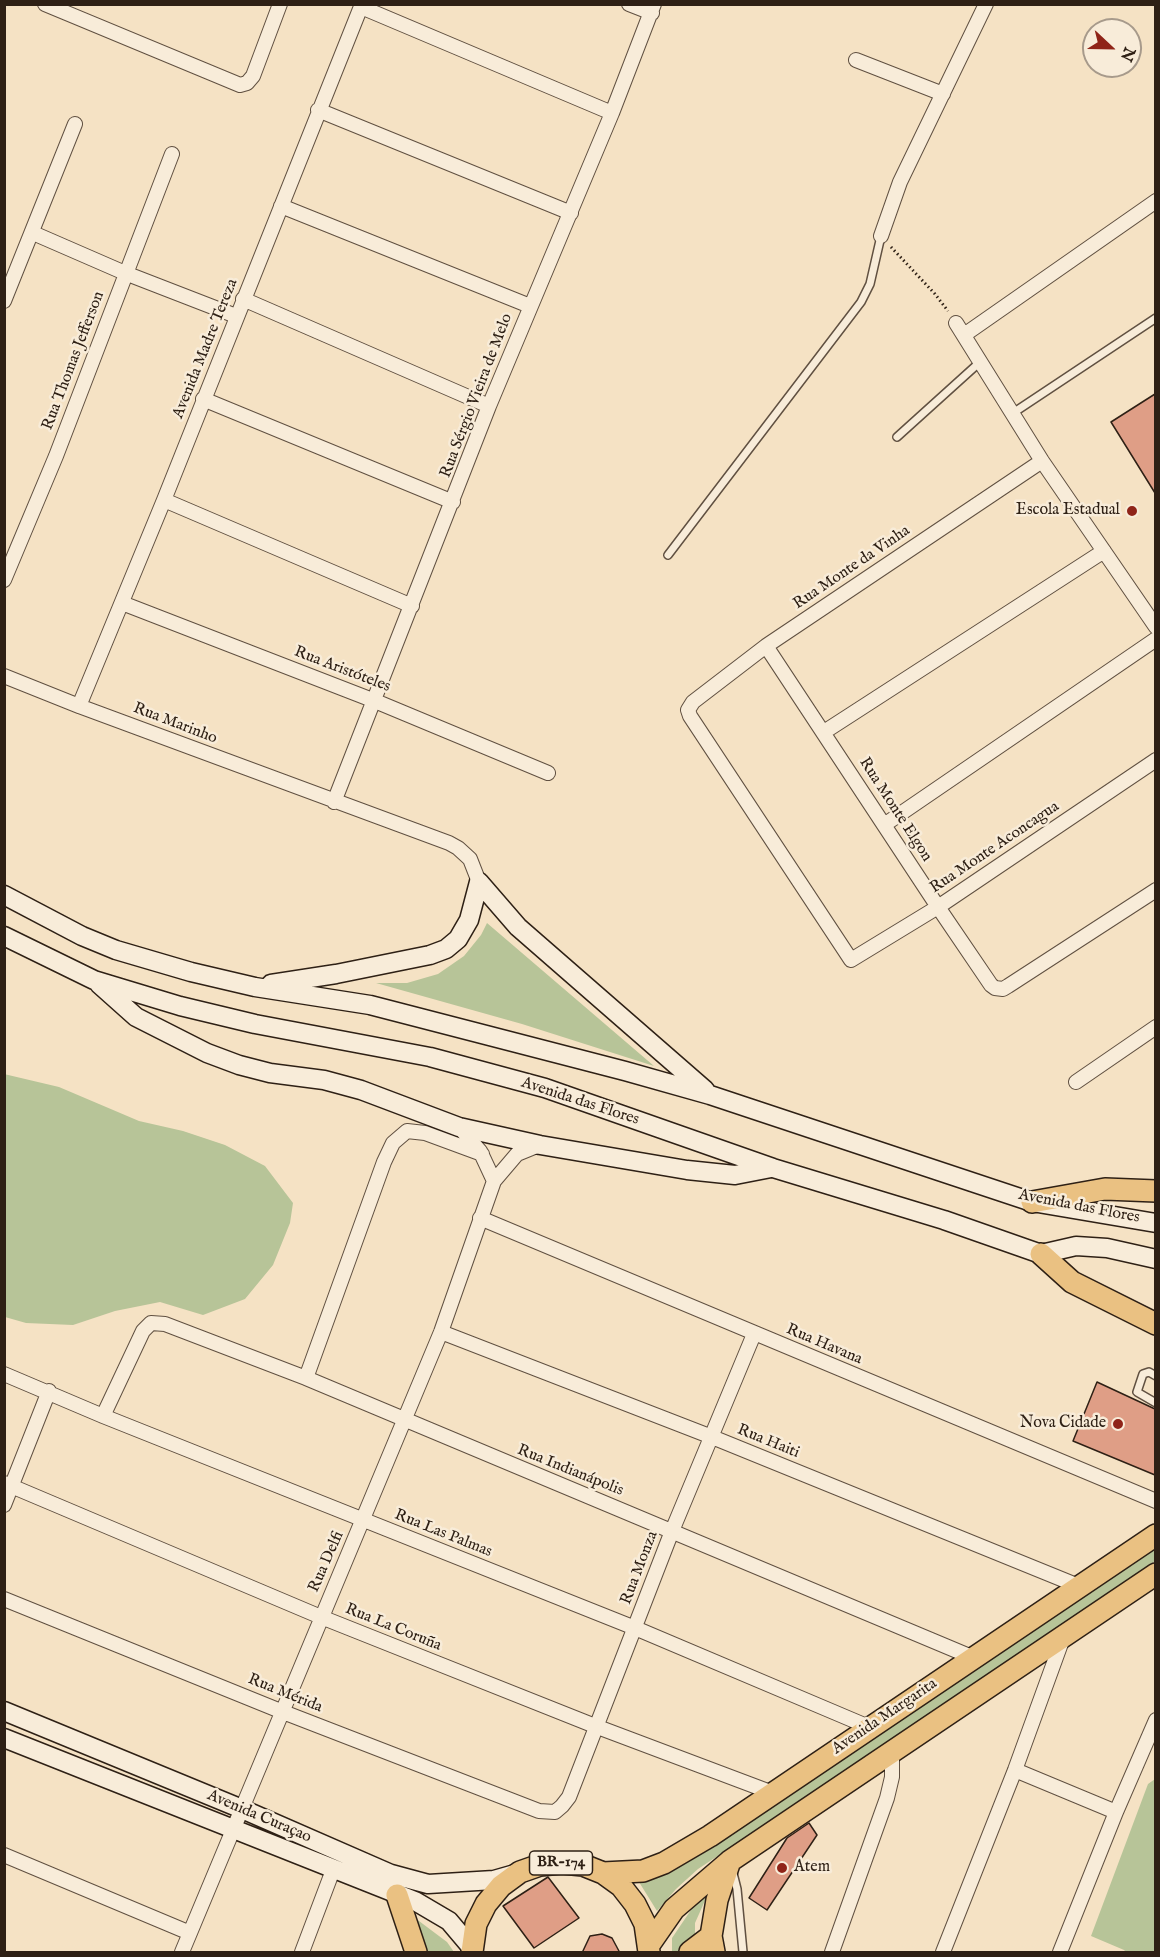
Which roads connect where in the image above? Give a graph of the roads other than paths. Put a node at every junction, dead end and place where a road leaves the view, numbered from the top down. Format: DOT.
graph roads {
  1 [pos="45,4"];
  2 [pos="280,4"];
  3 [pos="629,4"];
  4 [pos="986,4"];
  5 [pos="361,6"];
  6 [pos="653,9"];
  7 [pos="856,60"];
  8 [pos="943,94"];
  9 [pos="318,110"];
  10 [pos="612,113"];
  11 [pos="75,124"];
  12 [pos="172,154"];
  13 [pos="1155,201"];
  14 [pos="281,206"];
  15 [pos="571,213"];
  16 [pos="33,233"];
  17 [pos="881,237"];
  18 [pos="125,273"];
  19 [pos="243,299"];
  20 [pos="4,301"];
  21 [pos="530,306"];
  22 [pos="237,316"];
  23 [pos="1155,318"];
  24 [pos="980,362"];
  25 [pos="203,399"];
  26 [pos="489,406"];
  27 [pos="1013,414"];
  28 [pos="897,437"];
  29 [pos="1042,460"];
  30 [pos="164,500"];
  31 [pos="453,502"];
  32 [pos="1104,551"];
  33 [pos="668,555"];
  34 [pos="4,580"];
  35 [pos="122,603"];
  36 [pos="412,606"];
  37 [pos="1155,627"];
  38 [pos="1155,639"];
  39 [pos="766,646"];
  40 [pos="4,676"];
  41 [pos="375,700"];
  42 [pos="79,706"];
  43 [pos="824,732"];
  44 [pos="1155,760"];
  45 [pos="548,773"];
  46 [pos="334,802"];
  47 [pos="884,825"];
  48 [pos="479,882"];
  49 [pos="1155,890"];
  50 [pos="4,895"];
  51 [pos="938,907"];
  52 [pos="4,936"];
  53 [pos="851,960"];
  54 [pos="94,980"];
  55 [pos="255,987"];
  56 [pos="1155,1027"];
  57 [pos="1076,1082"];
  58 [pos="710,1095"];
  59 [pos="459,1127"];
  60 [pos="540,1145"];
  61 [pos="482,1154"];
  62 [pos="773,1168"];
  63 [pos="494,1181"];
  64 [pos="1155,1191"];
  65 [pos="1032,1202"];
  66 [pos="480,1218"];
  67 [pos="1155,1223"];
  68 [pos="1041,1254"];
  69 [pos="1155,1259"];
  70 [pos="1155,1324"];
  71 [pos="441,1332"];
  72 [pos="754,1334"];
  73 [pos="4,1374"];
  74 [pos="1155,1376"];
  75 [pos="306,1378"];
  76 [pos="49,1391"];
  77 [pos="1155,1403"];
  78 [pos="103,1416"];
  79 [pos="405,1421"];
  80 [pos="712,1437"];
  81 [pos="9,1485"];
  82 [pos="1155,1501"];
  83 [pos="4,1505"];
  84 [pos="363,1521"];
  85 [pos="672,1531"];
  86 [pos="1155,1535"];
  87 [pos="1155,1574"];
  88 [pos="1081,1587"];
  89 [pos="4,1599"];
  90 [pos="321,1617"];
  91 [pos="635,1628"];
  92 [pos="1063,1638"];
  93 [pos="974,1658"];
  94 [pos="4,1711"];
  95 [pos="283,1712"];
  96 [pos="1155,1720"];
  97 [pos="595,1726"];
  98 [pos="869,1727"];
  99 [pos="4,1738"];
  100 [pos="892,1752"];
  101 [pos="1015,1770"];
  102 [pos="773,1793"];
  103 [pos="242,1809"];
  104 [pos="555,1812"];
  105 [pos="1116,1812"];
  106 [pos="233,1830"];
  107 [pos="4,1855"];
  108 [pos="730,1861"];
  109 [pos="333,1870"];
  110 [pos="520,1872"];
  111 [pos="603,1874"];
  112 [pos="397,1895"];
  113 [pos="190,1933"];
  114 [pos="713,1944"];
  115 [pos="649,1949"];
  116 [pos="471,1950"];
  117 [pos="182,1953"];
  118 [pos="302,1953"];
  119 [pos="416,1953"];
  120 [pos="690,1953"];
  121 [pos="742,1953"];
  122 [pos="832,1953"];
  123 [pos="943,1953"];
  124 [pos="1060,1953"];
  1 -- 2 [label="street"];
  3 -- 6 [label="street"];
  4 -- 8 [label="street"];
  5 -- 9 [label="street, Avenida Madre Tereza"];
  5 -- 10 [label="street"];
  6 -- 10 [label="street, Rua Sérgio Vieira de Melo"];
  7 -- 8 [label="street"];
  8 -- 17 [label="street"];
  9 -- 14 [label="street, Avenida Madre Tereza"];
  9 -- 15 [label="street"];
  10 -- 15 [label="street, Rua Sérgio Vieira de Melo"];
  11 -- 16 [label="street"];
  12 -- 18 [label="street, Rua Thomas Jefferson"];
  13 -- 24 [label="street"];
  14 -- 19 [label="street, Avenida Madre Tereza"];
  14 -- 21 [label="street"];
  15 -- 21 [label="street, Rua Sérgio Vieira de Melo"];
  16 -- 18 [label="street"];
  16 -- 20 [label="street"];
  17 -- 33 [label="lane"];
  18 -- 22 [label="street"];
  18 -- 34 [label="street, Rua Thomas Jefferson"];
  19 -- 22 [label="street, Avenida Madre Tereza"];
  19 -- 26 [label="street"];
  21 -- 26 [label="street, Rua Sérgio Vieira de Melo"];
  22 -- 25 [label="street, Avenida Madre Tereza"];
  23 -- 27 [label="lane"];
  24 -- 27 [label="street"];
  24 -- 28 [label="lane"];
  25 -- 30 [label="street, Avenida Madre Tereza"];
  25 -- 31 [label="street"];
  26 -- 31 [label="street, Rua Sérgio Vieira de Melo"];
  27 -- 29 [label="street"];
  29 -- 32 [label="street"];
  29 -- 39 [label="street, Rua Monte da Vinha"];
  30 -- 35 [label="street, Avenida Madre Tereza"];
  30 -- 36 [label="street"];
  31 -- 36 [label="street, Rua Sérgio Vieira de Melo"];
  32 -- 37 [label="street"];
  32 -- 43 [label="street"];
  35 -- 41 [label="street, Rua Aristóteles"];
  35 -- 42 [label="street, Avenida Madre Tereza"];
  36 -- 41 [label="street, Rua Sérgio Vieira de Melo"];
  38 -- 47 [label="street"];
  39 -- 43 [label="street, Rua Monte Elgon"];
  39 -- 53 [label="street, Rua Monte da Vinha"];
  40 -- 42 [label="street, Rua Marinho"];
  41 -- 45 [label="street, Rua Aristóteles"];
  41 -- 46 [label="street, Rua Sérgio Vieira de Melo"];
  42 -- 46 [label="street, Rua Marinho"];
  43 -- 47 [label="street, Rua Monte Elgon"];
  44 -- 51 [label="street, Rua Monte Aconcagua"];
  46 -- 48 [label="street"];
  47 -- 51 [label="street, Rua Monte Elgon"];
  48 -- 55 [label="main road"];
  48 -- 58 [label="main road"];
  49 -- 51 [label="street, Rua Monte Elgon"];
  50 -- 55 [label="main road, Avenida das Flores"];
  51 -- 53 [label="street, Rua Monte Aconcagua"];
  52 -- 54 [label="main road, Avenida das Flores"];
  54 -- 59 [label="main road"];
  54 -- 62 [label="main road, Avenida das Flores"];
  55 -- 58 [label="main road, Avenida das Flores"];
  56 -- 57 [label="street"];
  58 -- 65 [label="main road, Avenida das Flores"];
  59 -- 60 [label="main road"];
  59 -- 61 [label="street"];
  60 -- 62 [label="main road"];
  60 -- 63 [label="street, Rua Delfi"];
  61 -- 63 [label="street"];
  61 -- 75 [label="street"];
  62 -- 68 [label="main road, Avenida das Flores"];
  63 -- 66 [label="street, Rua Delfi"];
  64 -- 65 [label="main road"];
  65 -- 67 [label="main road, Avenida das Flores"];
  66 -- 71 [label="street, Rua Delfi"];
  66 -- 72 [label="street, Rua Havana"];
  68 -- 69 [label="main road"];
  68 -- 70 [label="main road"];
  71 -- 79 [label="street, Rua Delfi"];
  71 -- 80 [label="street, Rua Haiti"];
  72 -- 80 [label="street, Rua Monza"];
  72 -- 82 [label="street, Rua Havana"];
  73 -- 76 [label="street, Rua Las Palmas"];
  74 -- 77 [label="lane"];
  75 -- 78 [label="street, Rua Indianápolis"];
  75 -- 79 [label="street, Rua Indianápolis"];
  76 -- 78 [label="street, Rua Las Palmas"];
  76 -- 81 [label="street"];
  78 -- 84 [label="street, Rua Las Palmas"];
  79 -- 84 [label="street, Rua Delfi"];
  79 -- 85 [label="street, Rua Indianápolis"];
  80 -- 85 [label="street, Rua Monza"];
  80 -- 88 [label="street, Rua Haiti"];
  81 -- 83 [label="street"];
  81 -- 90 [label="street, Rua La Coruña"];
  84 -- 90 [label="street, Rua Delfi"];
  84 -- 91 [label="street, Rua Las Palmas"];
  85 -- 91 [label="street, Rua Monza"];
  85 -- 93 [label="street, Rua Indianápolis"];
  86 -- 88 [label="main road, Avenida Margarita"];
  87 -- 92 [label="main road, Avenida Margarita"];
  88 -- 93 [label="main road, Avenida Margarita"];
  89 -- 95 [label="street, Rua Mérida"];
  90 -- 95 [label="street, Rua Delfi"];
  90 -- 97 [label="street, Rua La Coruña"];
  91 -- 97 [label="street, Rua Monza"];
  91 -- 98 [label="street, Rua Las Palmas"];
  92 -- 100 [label="main road, Avenida Margarita"];
  92 -- 101 [label="street"];
  93 -- 98 [label="main road, Avenida Margarita"];
  94 -- 103 [label="main road, Avenida Curaçao"];
  95 -- 103 [label="street, Rua Delfi"];
  95 -- 104 [label="street, Rua Mérida"];
  96 -- 105 [label="street"];
  97 -- 102 [label="street, Rua La Coruña"];
  97 -- 104 [label="street, Rua Monza"];
  98 -- 102 [label="main road, Avenida Margarita"];
  99 -- 106 [label="main road, Avenida Curaçao"];
  100 -- 108 [label="main road, Avenida Margarita"];
  100 -- 122 [label="street"];
  101 -- 105 [label="street"];
  101 -- 123 [label="street"];
  102 -- 111 [label="main road, Avenida Margarita"];
  103 -- 106 [label="street, Rua Delfi"];
  103 -- 110 [label="main road, Avenida Curaçao"];
  105 -- 124 [label="street"];
  106 -- 109 [label="main road, Avenida Curaçao"];
  106 -- 113 [label="street, Rua Delfi"];
  107 -- 113 [label="street"];
  108 -- 114 [label="main road"];
  108 -- 115 [label="main road, Avenida Margarita"];
  108 -- 121 [label="lane"];
  109 -- 112 [label="main road, Avenida Curaçao"];
  109 -- 118 [label="street"];
  110 -- 111 [label="main road, BR-174"];
  110 -- 116 [label="main road, BR-174"];
  111 -- 115 [label="main road, BR-174"];
  112 -- 116 [label="main road, Avenida Curaçao"];
  112 -- 119 [label="main road"];
  113 -- 117 [label="street, Rua Delfi"];
  114 -- 120 [label="main road"];
}
